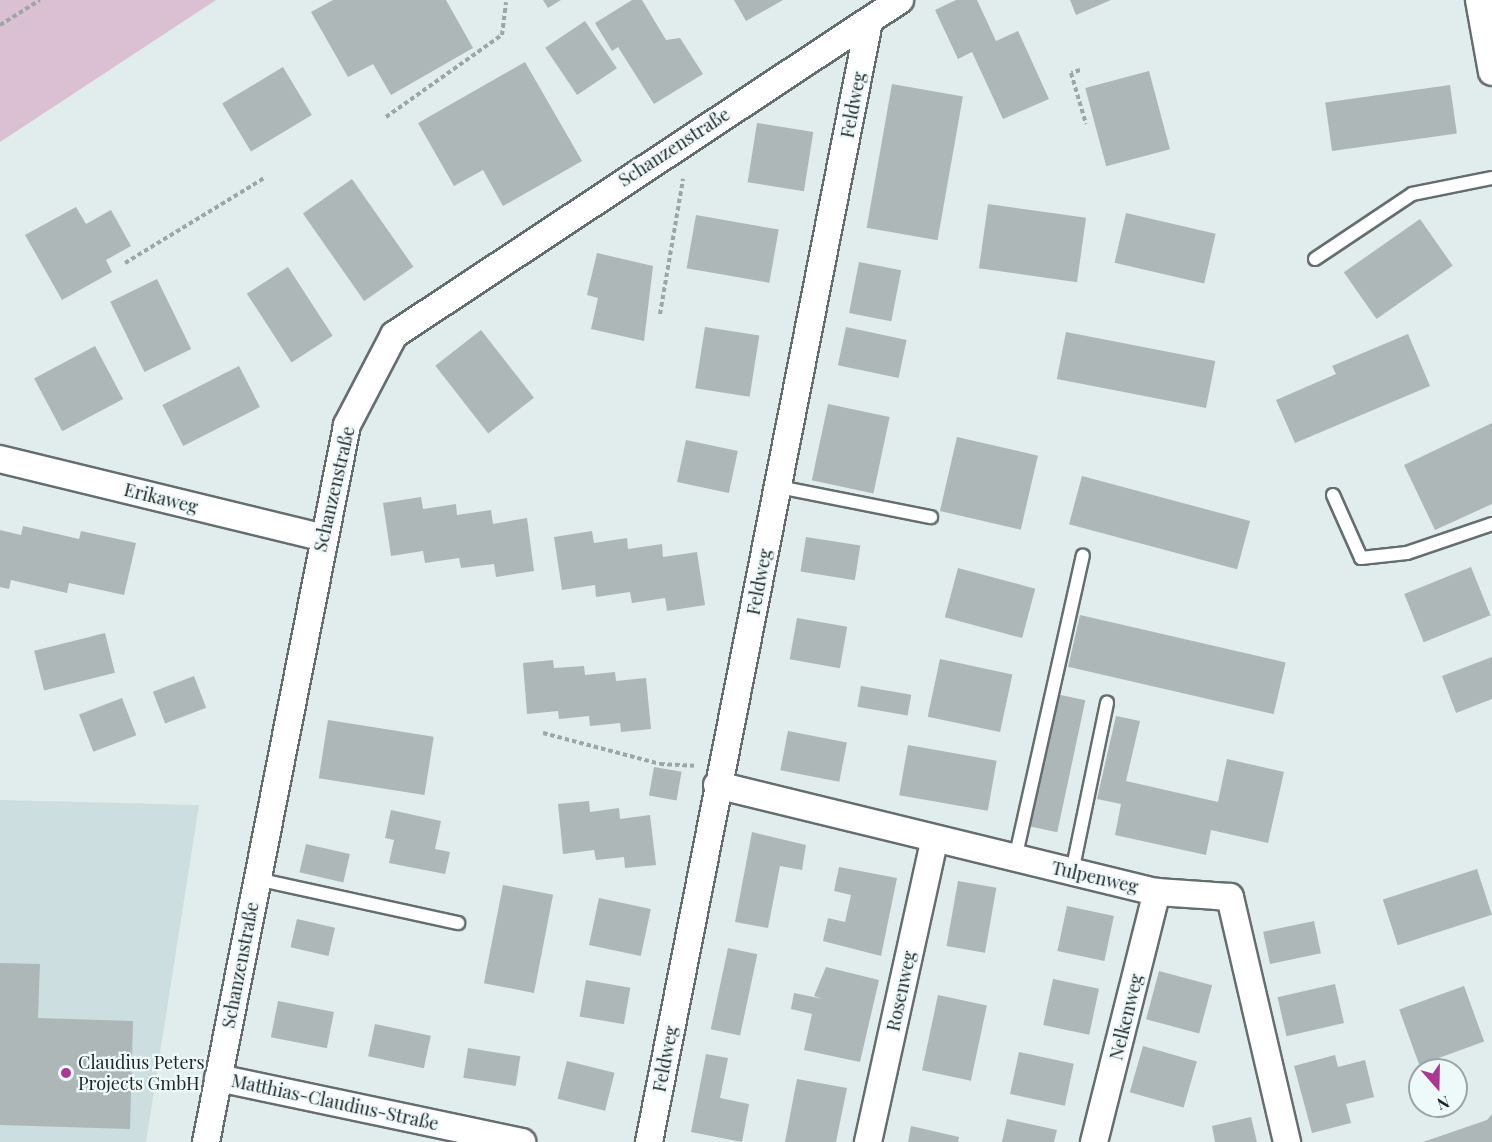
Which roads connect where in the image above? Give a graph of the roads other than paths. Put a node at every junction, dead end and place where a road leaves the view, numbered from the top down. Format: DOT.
graph roads {
  1 [pos="900,0"];
  2 [pos="1479,0"];
  3 [pos="869,22"];
  4 [pos="1492,72"];
  5 [pos="1492,178"];
  6 [pos="1315,259"];
  7 [pos="0,459"];
  8 [pos="778,487"];
  9 [pos="1333,495"];
  10 [pos="931,517"];
  11 [pos="1492,524"];
  12 [pos="321,537"];
  13 [pos="1083,556"];
  14 [pos="1107,703"];
  15 [pos="720,777"];
  16 [pos="934,841"];
  17 [pos="1015,859"];
  18 [pos="1072,872"];
  19 [pos="256,879"];
  20 [pos="1157,892"];
  21 [pos="458,922"];
  22 [pos="218,1078"];
  23 [pos="479,1138"];
  24 [pos="206,1142"];
  25 [pos="522,1142"];
  26 [pos="649,1142"];
  27 [pos="868,1142"];
  28 [pos="1094,1142"];
  29 [pos="1287,1142"];
  1 -- 3 [label="street, Schanzenstraße"];
  2 -- 4 [label="street"];
  3 -- 8 [label="street, Feldweg"];
  3 -- 12 [label="street, Schanzenstraße"];
  5 -- 6 [label="lane"];
  7 -- 12 [label="street, Erikaweg"];
  8 -- 10 [label="lane"];
  8 -- 15 [label="street, Feldweg"];
  9 -- 11 [label="lane"];
  12 -- 19 [label="street, Schanzenstraße"];
  13 -- 17 [label="lane"];
  14 -- 18 [label="lane"];
  15 -- 16 [label="street, Tulpenweg"];
  15 -- 26 [label="street, Feldweg"];
  16 -- 17 [label="street, Tulpenweg"];
  16 -- 27 [label="street, Rosenweg"];
  17 -- 18 [label="street, Tulpenweg"];
  18 -- 20 [label="street, Tulpenweg"];
  19 -- 21 [label="lane"];
  19 -- 22 [label="street, Schanzenstraße"];
  20 -- 28 [label="street, Nelkenweg"];
  20 -- 29 [label="street, Tulpenweg"];
  22 -- 23 [label="street, Matthias-Claudius-Straße"];
  22 -- 24 [label="street, Schanzenstraße"];
  23 -- 25 [label="street, Matthias-Claudius-Straße"];
}
